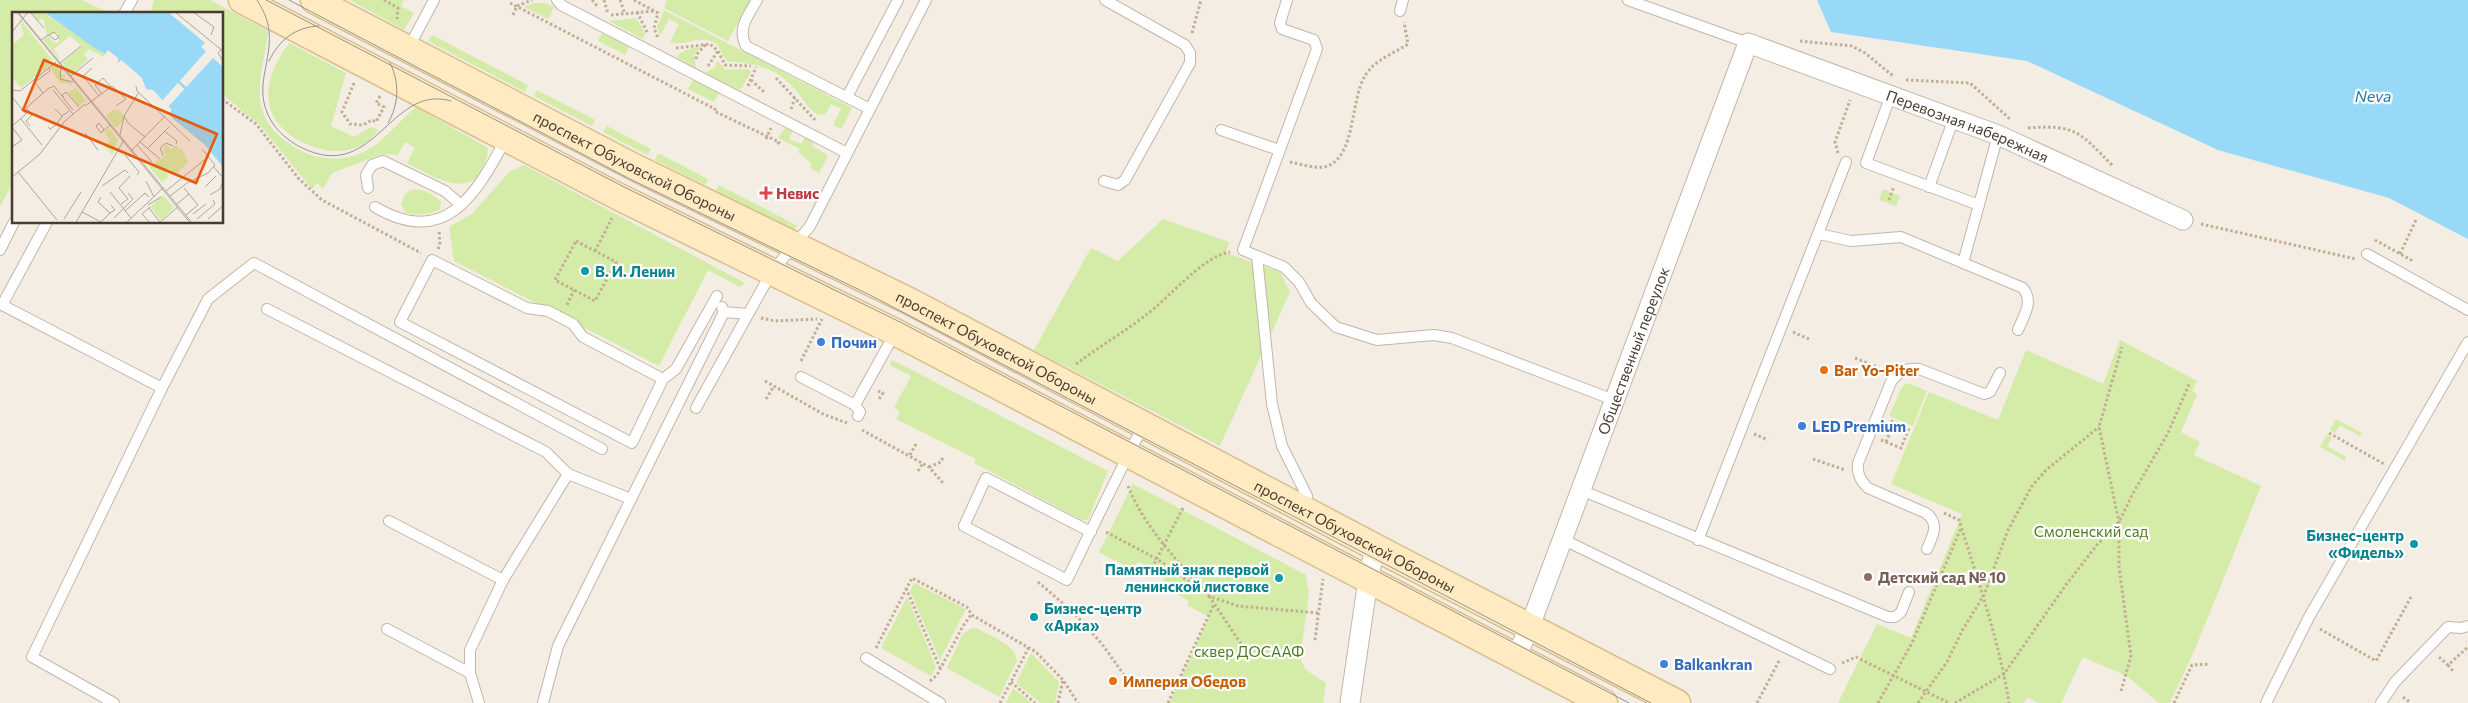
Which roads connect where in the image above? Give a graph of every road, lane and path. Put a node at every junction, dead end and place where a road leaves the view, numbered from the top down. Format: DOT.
graph roads {
  1 [pos="132,0"];
  2 [pos="242,0"];
  3 [pos="314,0"];
  4 [pos="384,0"];
  5 [pos="434,0"];
  6 [pos="532,0"];
  7 [pos="557,0"];
  8 [pos="592,0"];
  9 [pos="604,0"];
  10 [pos="620,0"];
  11 [pos="634,0"];
  12 [pos="757,0"];
  13 [pos="898,0"];
  14 [pos="926,0"];
  15 [pos="1105,0"];
  16 [pos="1201,0"];
  17 [pos="1287,0"];
  18 [pos="1403,0"];
  19 [pos="1628,0"];
  20 [pos="510,2"];
  21 [pos="517,6"];
  22 [pos="398,8"];
  23 [pos="656,11"];
  24 [pos="1400,11"];
  25 [pos="125,12"];
  26 [pos="637,12"];
  27 [pos="513,14"];
  28 [pos="625,14"];
  29 [pos="608,15"];
  30 [pos="1794,40"];
  31 [pos="663,42"];
  32 [pos="706,43"];
  33 [pos="1748,44"];
  34 [pos="1185,45"];
  35 [pos="668,46"];
  36 [pos="642,47"];
  37 [pos="408,50"];
  38 [pos="718,52"];
  39 [pos="698,64"];
  40 [pos="702,66"];
  41 [pos="762,69"];
  42 [pos="772,74"];
  43 [pos="358,75"];
  44 [pos="1856,83"];
  45 [pos="1891,95"];
  46 [pos="795,98"];
  47 [pos="847,98"];
  48 [pos="224,100"];
  49 [pos="378,104"];
  50 [pos="801,104"];
  51 [pos="791,109"];
  52 [pos="870,109"];
  53 [pos="1954,118"];
  54 [pos="2013,122"];
  55 [pos="2020,127"];
  56 [pos="1221,130"];
  57 [pos="1998,135"];
  58 [pos="506,138"];
  59 [pos="777,145"];
  60 [pos="1278,150"];
  61 [pos="847,153"];
  62 [pos="1842,159"];
  63 [pos="1274,162"];
  64 [pos="2114,168"];
  65 [pos="1104,181"];
  66 [pos="1929,187"];
  67 [pos="368,188"];
  68 [pos="461,205"];
  69 [pos="1979,205"];
  70 [pos="375,206"];
  71 [pos="616,210"];
  72 [pos="438,220"];
  73 [pos="2183,220"];
  74 [pos="2416,220"];
  75 [pos="13,224"];
  76 [pos="46,224"];
  77 [pos="1819,234"];
  78 [pos="794,244"];
  79 [pos="0,250"];
  80 [pos="1243,250"];
  81 [pos="595,251"];
  82 [pos="2367,254"];
  83 [pos="2400,254"];
  84 [pos="1257,256"];
  85 [pos="432,260"];
  86 [pos="1963,263"];
  87 [pos="771,273"];
  88 [pos="267,309"];
  89 [pos="2468,310"];
  90 [pos="724,312"];
  91 [pos="748,314"];
  92 [pos="2018,330"];
  93 [pos="895,332"];
  94 [pos="2468,342"];
  95 [pos="2122,347"];
  96 [pos="1855,358"];
  97 [pos="800,362"];
  98 [pos="1074,366"];
  99 [pos="2000,373"];
  100 [pos="801,377"];
  101 [pos="663,379"];
  102 [pos="1891,382"];
  103 [pos="2190,382"];
  104 [pos="774,386"];
  105 [pos="162,388"];
  106 [pos="766,399"];
  107 [pos="1614,400"];
  108 [pos="856,405"];
  109 [pos="696,408"];
  110 [pos="1877,415"];
  111 [pos="858,416"];
  112 [pos="1894,422"];
  113 [pos="1144,424"];
  114 [pos="2099,427"];
  115 [pos="2330,434"];
  116 [pos="1869,435"];
  117 [pos="1886,442"];
  118 [pos="916,444"];
  119 [pos="602,449"];
  120 [pos="910,455"];
  121 [pos="943,457"];
  122 [pos="1813,459"];
  123 [pos="1125,462"];
  124 [pos="923,463"];
  125 [pos="929,467"];
  126 [pos="2394,469"];
  127 [pos="918,472"];
  128 [pos="1857,472"];
  129 [pos="568,474"];
  130 [pos="1581,490"];
  131 [pos="631,499"];
  132 [pos="1185,504"];
  133 [pos="1301,508"];
  134 [pos="1932,517"];
  135 [pos="389,521"];
  136 [pos="2119,522"];
  137 [pos="1961,526"];
  138 [pos="1092,529"];
  139 [pos="1562,539"];
  140 [pos="1698,540"];
  141 [pos="1164,545"];
  142 [pos="1375,547"];
  143 [pos="1927,549"];
  144 [pos="1157,559"];
  145 [pos="1044,568"];
  146 [pos="1152,568"];
  147 [pos="503,580"];
  148 [pos="1368,580"];
  149 [pos="906,588"];
  150 [pos="1321,589"];
  151 [pos="1909,592"];
  152 [pos="1984,595"];
  153 [pos="1209,596"];
  154 [pos="2411,597"];
  155 [pos="1214,603"];
  156 [pos="1318,613"];
  157 [pos="972,615"];
  158 [pos="2324,621"];
  159 [pos="1530,626"];
  160 [pos="2468,626"];
  161 [pos="386,629"];
  162 [pos="1316,640"];
  163 [pos="1029,647"];
  164 [pos="1786,647"];
  165 [pos="2468,647"];
  166 [pos="875,650"];
  167 [pos="1245,650"];
  168 [pos="884,655"];
  169 [pos="1516,656"];
  170 [pos="868,659"];
  171 [pos="2434,662"];
  172 [pos="2210,664"];
  173 [pos="2448,665"];
  174 [pos="940,669"];
  175 [pos="1830,669"];
  176 [pos="2453,671"];
  177 [pos="470,673"];
  178 [pos="2004,674"];
  179 [pos="1895,675"];
  180 [pos="926,680"];
  181 [pos="1062,680"];
  182 [pos="1011,682"];
  183 [pos="1130,688"];
  184 [pos="1926,690"];
  185 [pos="2121,691"];
  186 [pos="2403,697"];
  187 [pos="114,703"];
  188 [pos="479,703"];
  189 [pos="543,703"];
  190 [pos="940,703"];
  191 [pos="1000,703"];
  192 [pos="1035,703"];
  193 [pos="1058,703"];
  194 [pos="1078,703"];
  195 [pos="1168,703"];
  196 [pos="1350,703"];
  197 [pos="1604,703"];
  198 [pos="1677,703"];
  199 [pos="1757,703"];
  200 [pos="1878,703"];
  201 [pos="1918,703"];
  202 [pos="1949,703"];
  203 [pos="1955,703"];
  204 [pos="2009,703"];
  205 [pos="2174,703"];
  206 [pos="2266,703"];
  207 [pos="2381,703"];
  208 [pos="2411,703"];
  1 -- 25 [label="lane"];
  2 -- 58 [label="main road"];
  3 -- 37 [label="main road, проспект Обуховской Обороны"];
  4 -- 22 [label="path"];
  5 -- 37 [label="lane"];
  6 -- 21 [label="path"];
  7 -- 36 [label="lane"];
  8 -- 29 [label="path"];
  9 -- 29 [label="path"];
  10 -- 28 [label="path"];
  11 -- 23 [label="path"];
  12 -- 47 [label="lane"];
  13 -- 47 [label="lane"];
  14 -- 52 [label="lane"];
  15 -- 34 [label="lane"];
  16 -- 34 [label="path"];
  17 -- 60 [label="lane"];
  18 -- 24 [label="lane"];
  19 -- 33 [label="lane"];
  20 -- 21 [label="path"];
  21 -- 27 [label="path"];
  21 -- 59 [label="path"];
  23 -- 26 [label="path"];
  23 -- 31 [label="path"];
  24 -- 63 [label="path"];
  26 -- 28 [label="path"];
  26 -- 36 [label="path"];
  28 -- 29 [label="path"];
  30 -- 54 [label="path"];
  32 -- 35 [label="path"];
  32 -- 38 [label="path"];
  32 -- 39 [label="path"];
  33 -- 44 [label="street, Перевозная набережная"];
  33 -- 107 [label="street, Общественный переулок"];
  34 -- 65 [label="lane"];
  36 -- 61 [label="lane"];
  37 -- 78 [label="main road, проспект Обуховской Обороны"];
  38 -- 40 [label="path"];
  38 -- 41 [label="path"];
  42 -- 46 [label="path"];
  43 -- 49 [label="path"];
  44 -- 45 [label="street, Перевозная набережная"];
  44 -- 62 [label="path"];
  45 -- 53 [label="street, Перевозная набережная"];
  45 -- 66 [label="lane"];
  46 -- 50 [label="path"];
  46 -- 51 [label="path"];
  47 -- 52 [label="lane"];
  48 -- 85 [label="path"];
  52 -- 61 [label="lane"];
  53 -- 57 [label="street, Перевозная набережная"];
  53 -- 66 [label="lane"];
  55 -- 64 [label="path"];
  56 -- 60 [label="lane"];
  57 -- 69 [label="lane"];
  57 -- 73 [label="street, Перевозная набережная"];
  58 -- 68 [label="lane"];
  58 -- 87 [label="main road"];
  60 -- 63 [label="lane"];
  61 -- 78 [label="lane"];
  62 -- 77 [label="lane"];
  63 -- 80 [label="lane"];
  66 -- 69 [label="lane"];
  67 -- 68 [label="lane"];
  68 -- 72 [label="lane"];
  69 -- 86 [label="lane"];
  70 -- 72 [label="lane"];
  71 -- 81 [label="path"];
  72 -- 85 [label="path"];
  73 -- 82 [label="path"];
  74 -- 83 [label="path"];
  75 -- 79 [label="lane"];
  76 -- 105 [label="lane"];
  77 -- 86 [label="lane"];
  77 -- 140 [label="lane"];
  78 -- 87 [label="lane"];
  78 -- 113 [label="main road, проспект Обуховской Обороны"];
  80 -- 84 [label="lane"];
  80 -- 98 [label="path"];
  81 -- 81 [label="path"];
  82 -- 89 [label="lane"];
  84 -- 107 [label="lane"];
  84 -- 133 [label="lane"];
  85 -- 101 [label="lane"];
  85 -- 101 [label="lane"];
  86 -- 92 [label="lane"];
  87 -- 91 [label="lane"];
  87 -- 93 [label="main road"];
  88 -- 129 [label="lane"];
  90 -- 91 [label="lane"];
  90 -- 101 [label="lane"];
  90 -- 131 [label="lane"];
  91 -- 97 [label="path"];
  91 -- 109 [label="lane"];
  93 -- 108 [label="lane"];
  93 -- 123 [label="main road"];
  94 -- 126 [label="lane"];
  95 -- 114 [label="path"];
  96 -- 102 [label="path"];
  99 -- 102 [label="lane"];
  100 -- 108 [label="lane"];
  102 -- 110 [label="lane"];
  103 -- 136 [label="path"];
  104 -- 106 [label="path"];
  105 -- 119 [label="lane"];
  105 -- 187 [label="lane"];
  107 -- 130 [label="street, Общественный переулок"];
  108 -- 111 [label="lane"];
  110 -- 112 [label="path"];
  110 -- 116 [label="lane"];
  112 -- 117 [label="path"];
  112 -- 117 [label="path"];
  113 -- 123 [label="lane"];
  113 -- 133 [label="main road, проспект Обуховской Обороны"];
  114 -- 136 [label="path"];
  114 -- 152 [label="path"];
  115 -- 126 [label="path"];
  116 -- 117 [label="path"];
  116 -- 128 [label="lane"];
  118 -- 120 [label="path"];
  121 -- 125 [label="path"];
  122 -- 128 [label="path"];
  123 -- 138 [label="lane"];
  123 -- 141 [label="path"];
  123 -- 148 [label="main road"];
  124 -- 127 [label="path"];
  126 -- 206 [label="lane"];
  128 -- 134 [label="lane"];
  129 -- 131 [label="lane"];
  129 -- 147 [label="lane"];
  130 -- 139 [label="street, Общественный переулок"];
  130 -- 140 [label="lane"];
  131 -- 189 [label="lane"];
  132 -- 141 [label="path"];
  133 -- 142 [label="main road, проспект Обуховской Обороны"];
  134 -- 137 [label="path"];
  134 -- 143 [label="lane"];
  135 -- 147 [label="lane"];
  136 -- 178 [label="path"];
  136 -- 185 [label="path"];
  137 -- 152 [label="path"];
  137 -- 179 [label="path"];
  138 -- 144 [label="path"];
  138 -- 145 [label="lane"];
  138 -- 145 [label="lane"];
  139 -- 159 [label="street, Общественный переулок"];
  139 -- 164 [label="lane"];
  140 -- 151 [label="lane"];
  141 -- 144 [label="path"];
  141 -- 153 [label="path"];
  142 -- 148 [label="street"];
  142 -- 159 [label="main road, проспект Обуховской Обороны"];
  144 -- 146 [label="path"];
  144 -- 153 [label="path"];
  145 -- 183 [label="path"];
  147 -- 177 [label="lane"];
  148 -- 169 [label="main road"];
  148 -- 196 [label="street"];
  149 -- 157 [label="path"];
  149 -- 166 [label="path"];
  149 -- 174 [label="path"];
  150 -- 156 [label="path"];
  152 -- 178 [label="path"];
  152 -- 184 [label="path"];
  153 -- 155 [label="path"];
  153 -- 156 [label="path"];
  154 -- 158 [label="path"];
  155 -- 167 [label="path"];
  155 -- 195 [label="path"];
  156 -- 162 [label="path"];
  157 -- 163 [label="path"];
  157 -- 174 [label="path"];
  159 -- 169 [label="street, Общественный переулок"];
  159 -- 198 [label="main road, проспект Обуховской Обороны"];
  160 -- 207 [label="lane"];
  161 -- 177 [label="lane"];
  163 -- 181 [label="path"];
  163 -- 182 [label="path"];
  164 -- 175 [label="lane"];
  164 -- 199 [label="path"];
  165 -- 173 [label="path"];
  166 -- 168 [label="path"];
  166 -- 170 [label="path"];
  169 -- 197 [label="main road"];
  170 -- 190 [label="lane"];
  171 -- 173 [label="path"];
  172 -- 205 [label="path"];
  173 -- 176 [label="path"];
  174 -- 180 [label="path"];
  175 -- 179 [label="path"];
  177 -- 188 [label="lane"];
  178 -- 203 [label="path"];
  178 -- 204 [label="path"];
  179 -- 184 [label="path"];
  179 -- 200 [label="path"];
  181 -- 193 [label="path"];
  181 -- 194 [label="path"];
  182 -- 191 [label="path"];
  182 -- 192 [label="path"];
  184 -- 201 [label="path"];
  184 -- 202 [label="path"];
  186 -- 208 [label="path"];
}
